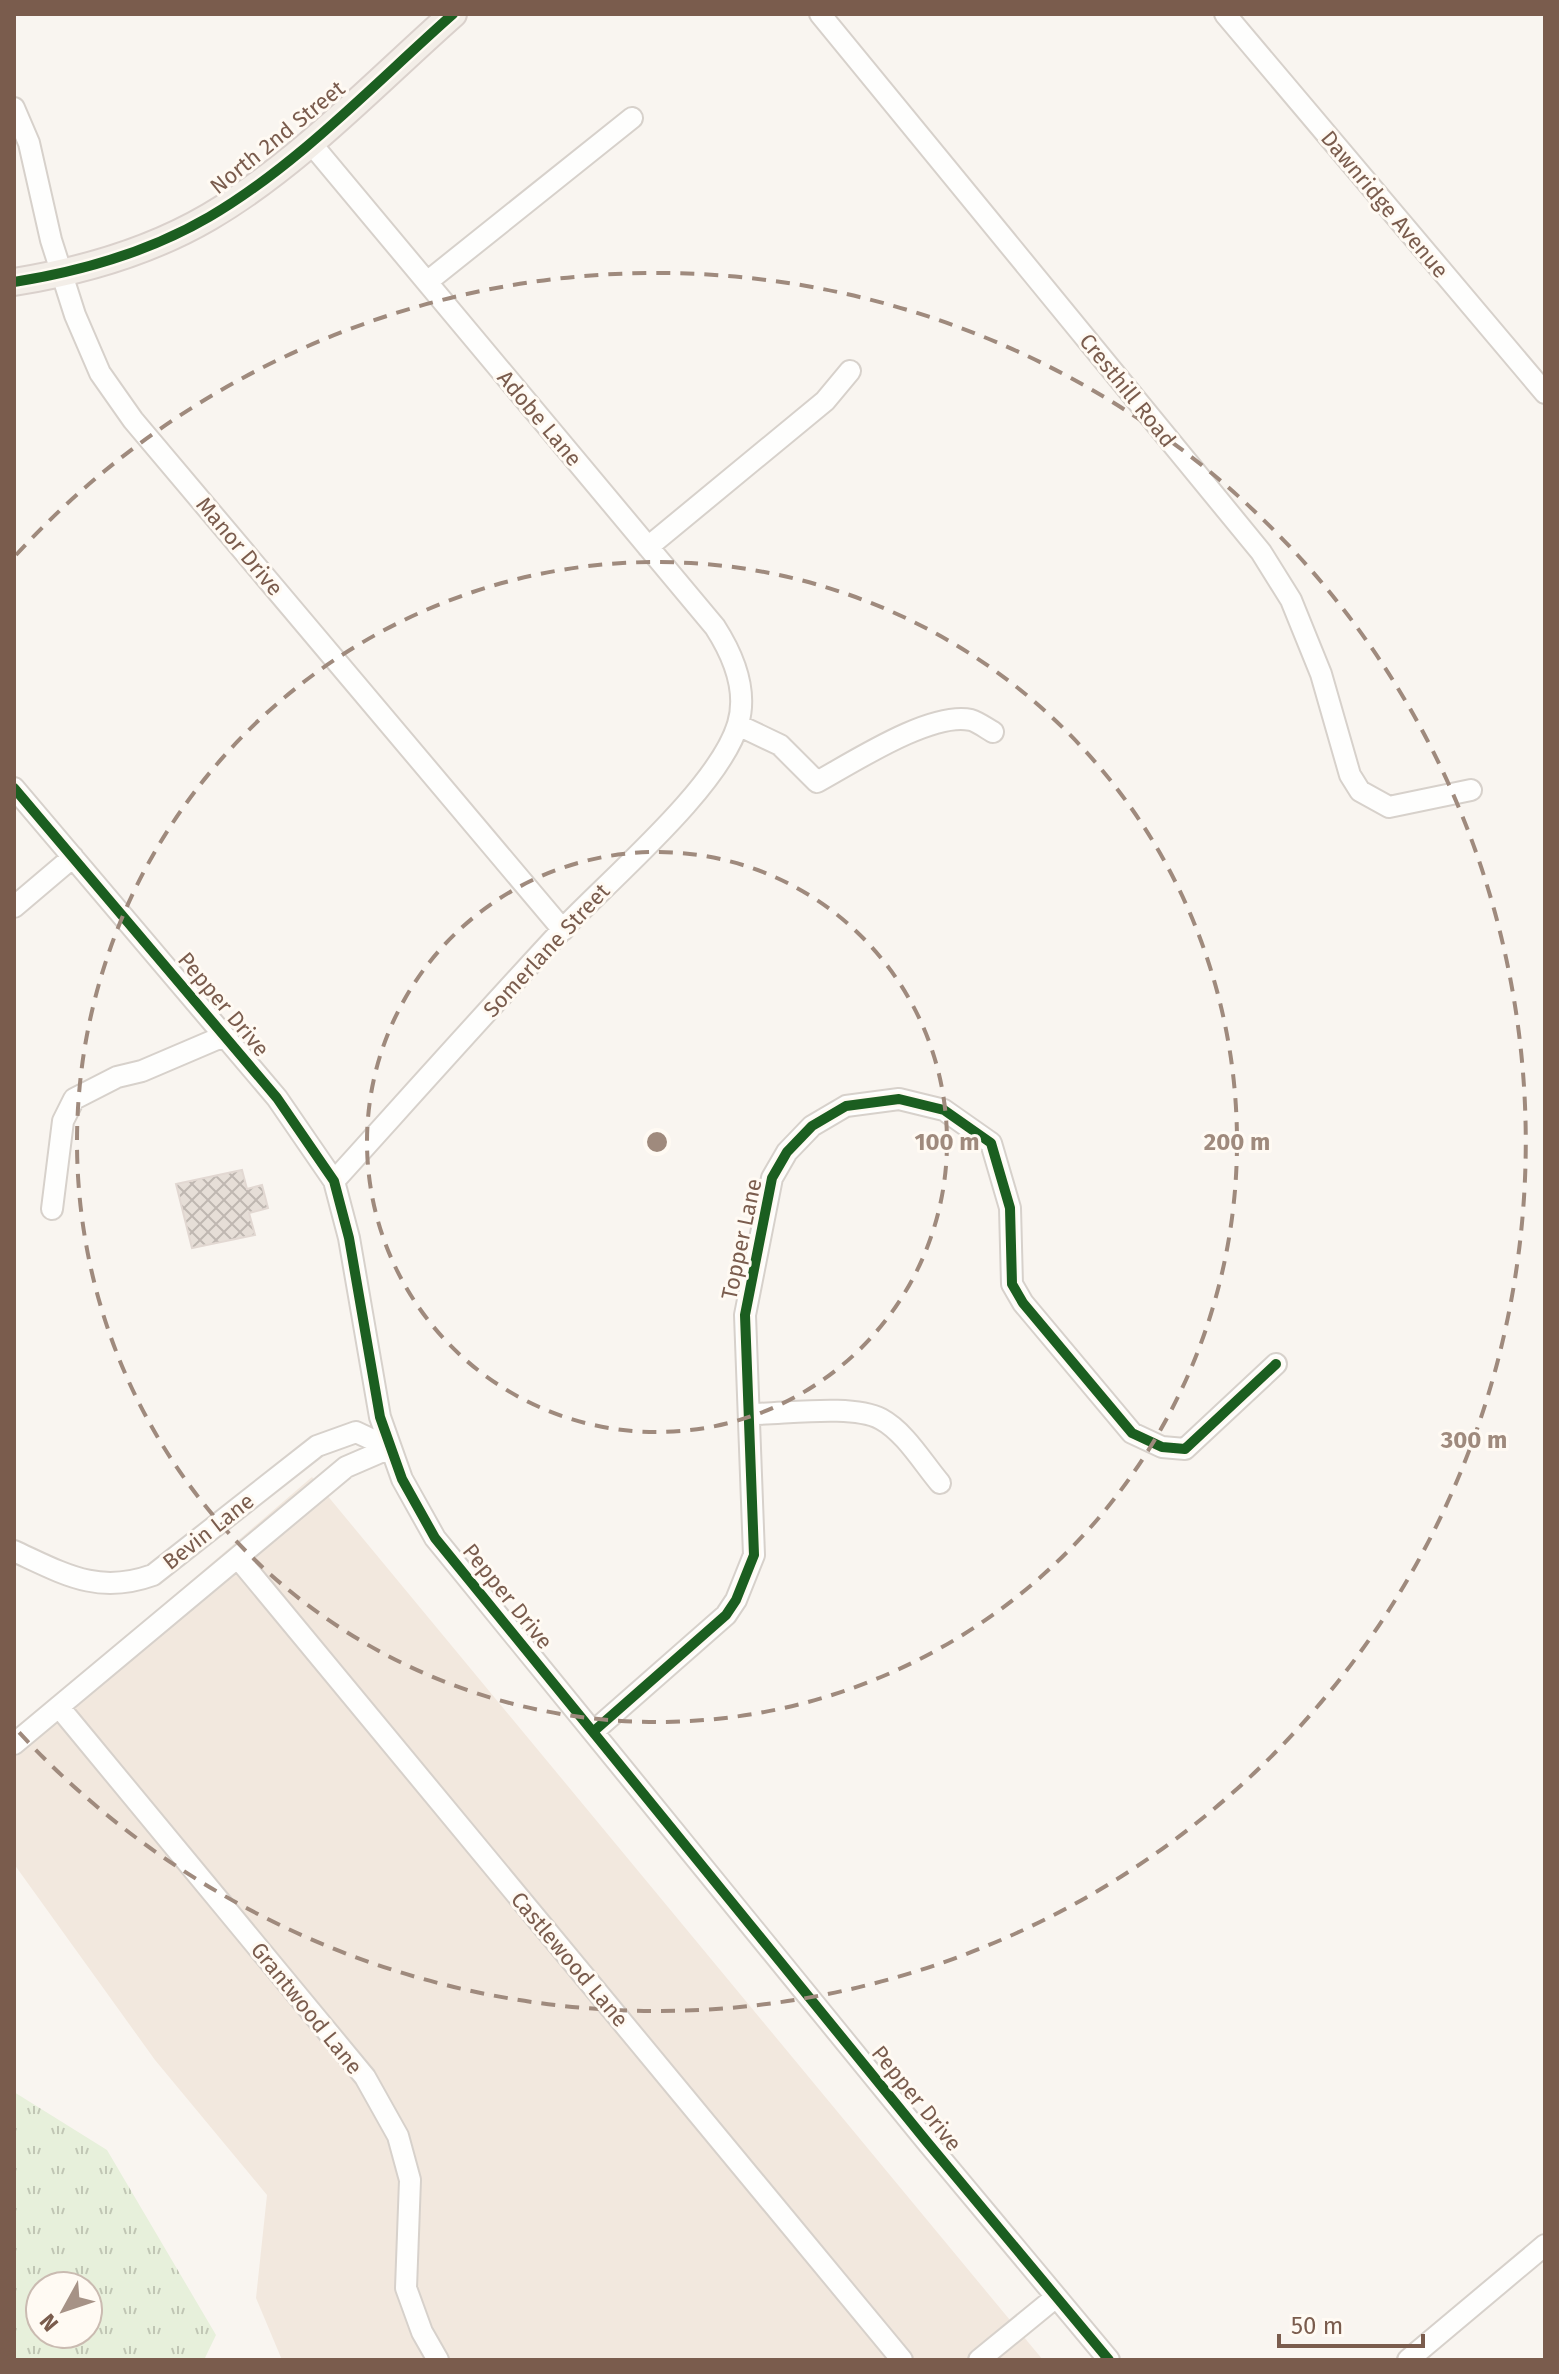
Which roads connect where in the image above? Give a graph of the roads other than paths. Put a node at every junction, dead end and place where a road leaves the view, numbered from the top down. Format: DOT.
graph roads {
  1 [pos="453,14"];
  2 [pos="820,14"];
  3 [pos="1225,14"];
  4 [pos="14,108"];
  5 [pos="632,118"];
  6 [pos="309,141"];
  7 [pos="61,275"];
  8 [pos="14,282"];
  9 [pos="427,282"];
  10 [pos="850,371"];
  11 [pos="1545,393"];
  12 [pos="648,547"];
  13 [pos="739,717"];
  14 [pos="993,732"];
  15 [pos="14,788"];
  16 [pos="1471,790"];
  17 [pos="73,857"];
  18 [pos="14,907"];
  19 [pos="563,930"];
  20 [pos="224,1036"];
  21 [pos="334,1181"];
  22 [pos="52,1209"];
  23 [pos="1276,1364"];
  24 [pos="751,1414"];
  25 [pos="390,1448"];
  26 [pos="940,1483"];
  27 [pos="14,1551"];
  28 [pos="238,1558"];
  29 [pos="59,1707"];
  30 [pos="594,1731"];
  31 [pos="14,1744"];
  32 [pos="1545,2245"];
  33 [pos="1056,2297"];
  34 [pos="438,2360"];
  35 [pos="902,2360"];
  36 [pos="979,2360"];
  37 [pos="1109,2360"];
  38 [pos="1408,2360"];
  1 -- 6 [label="main road, North 2nd Street"];
  2 -- 16 [label="street, Cresthill Road"];
  3 -- 11 [label="street, Dawnridge Avenue"];
  4 -- 7 [label="street, Manor Drive"];
  5 -- 9 [label="street"];
  6 -- 7 [label="main road, North 2nd Street"];
  6 -- 9 [label="street, Adobe Lane"];
  7 -- 8 [label="main road, North 2nd Street"];
  7 -- 19 [label="street, Manor Drive"];
  9 -- 12 [label="street, Adobe Lane"];
  10 -- 12 [label="street"];
  12 -- 13 [label="street, Adobe Lane"];
  13 -- 14 [label="street"];
  13 -- 19 [label="street, Somerlane Street"];
  15 -- 17 [label="street, Pepper Drive"];
  17 -- 18 [label="street"];
  17 -- 20 [label="street, Pepper Drive"];
  19 -- 21 [label="street, Somerlane Street"];
  20 -- 21 [label="street, Pepper Drive"];
  20 -- 22 [label="street"];
  21 -- 25 [label="street, Pepper Drive"];
  23 -- 24 [label="street, Topper Lane"];
  24 -- 26 [label="street"];
  24 -- 30 [label="street, Topper Lane"];
  25 -- 27 [label="street, Bevin Lane"];
  25 -- 28 [label="street"];
  25 -- 30 [label="street, Pepper Drive"];
  28 -- 29 [label="street"];
  28 -- 35 [label="street, Castlewood Lane"];
  29 -- 31 [label="street"];
  29 -- 34 [label="street, Grantwood Lane"];
  30 -- 33 [label="street, Pepper Drive"];
  32 -- 38 [label="street"];
  33 -- 36 [label="street"];
  33 -- 37 [label="street, Pepper Drive"];
}
